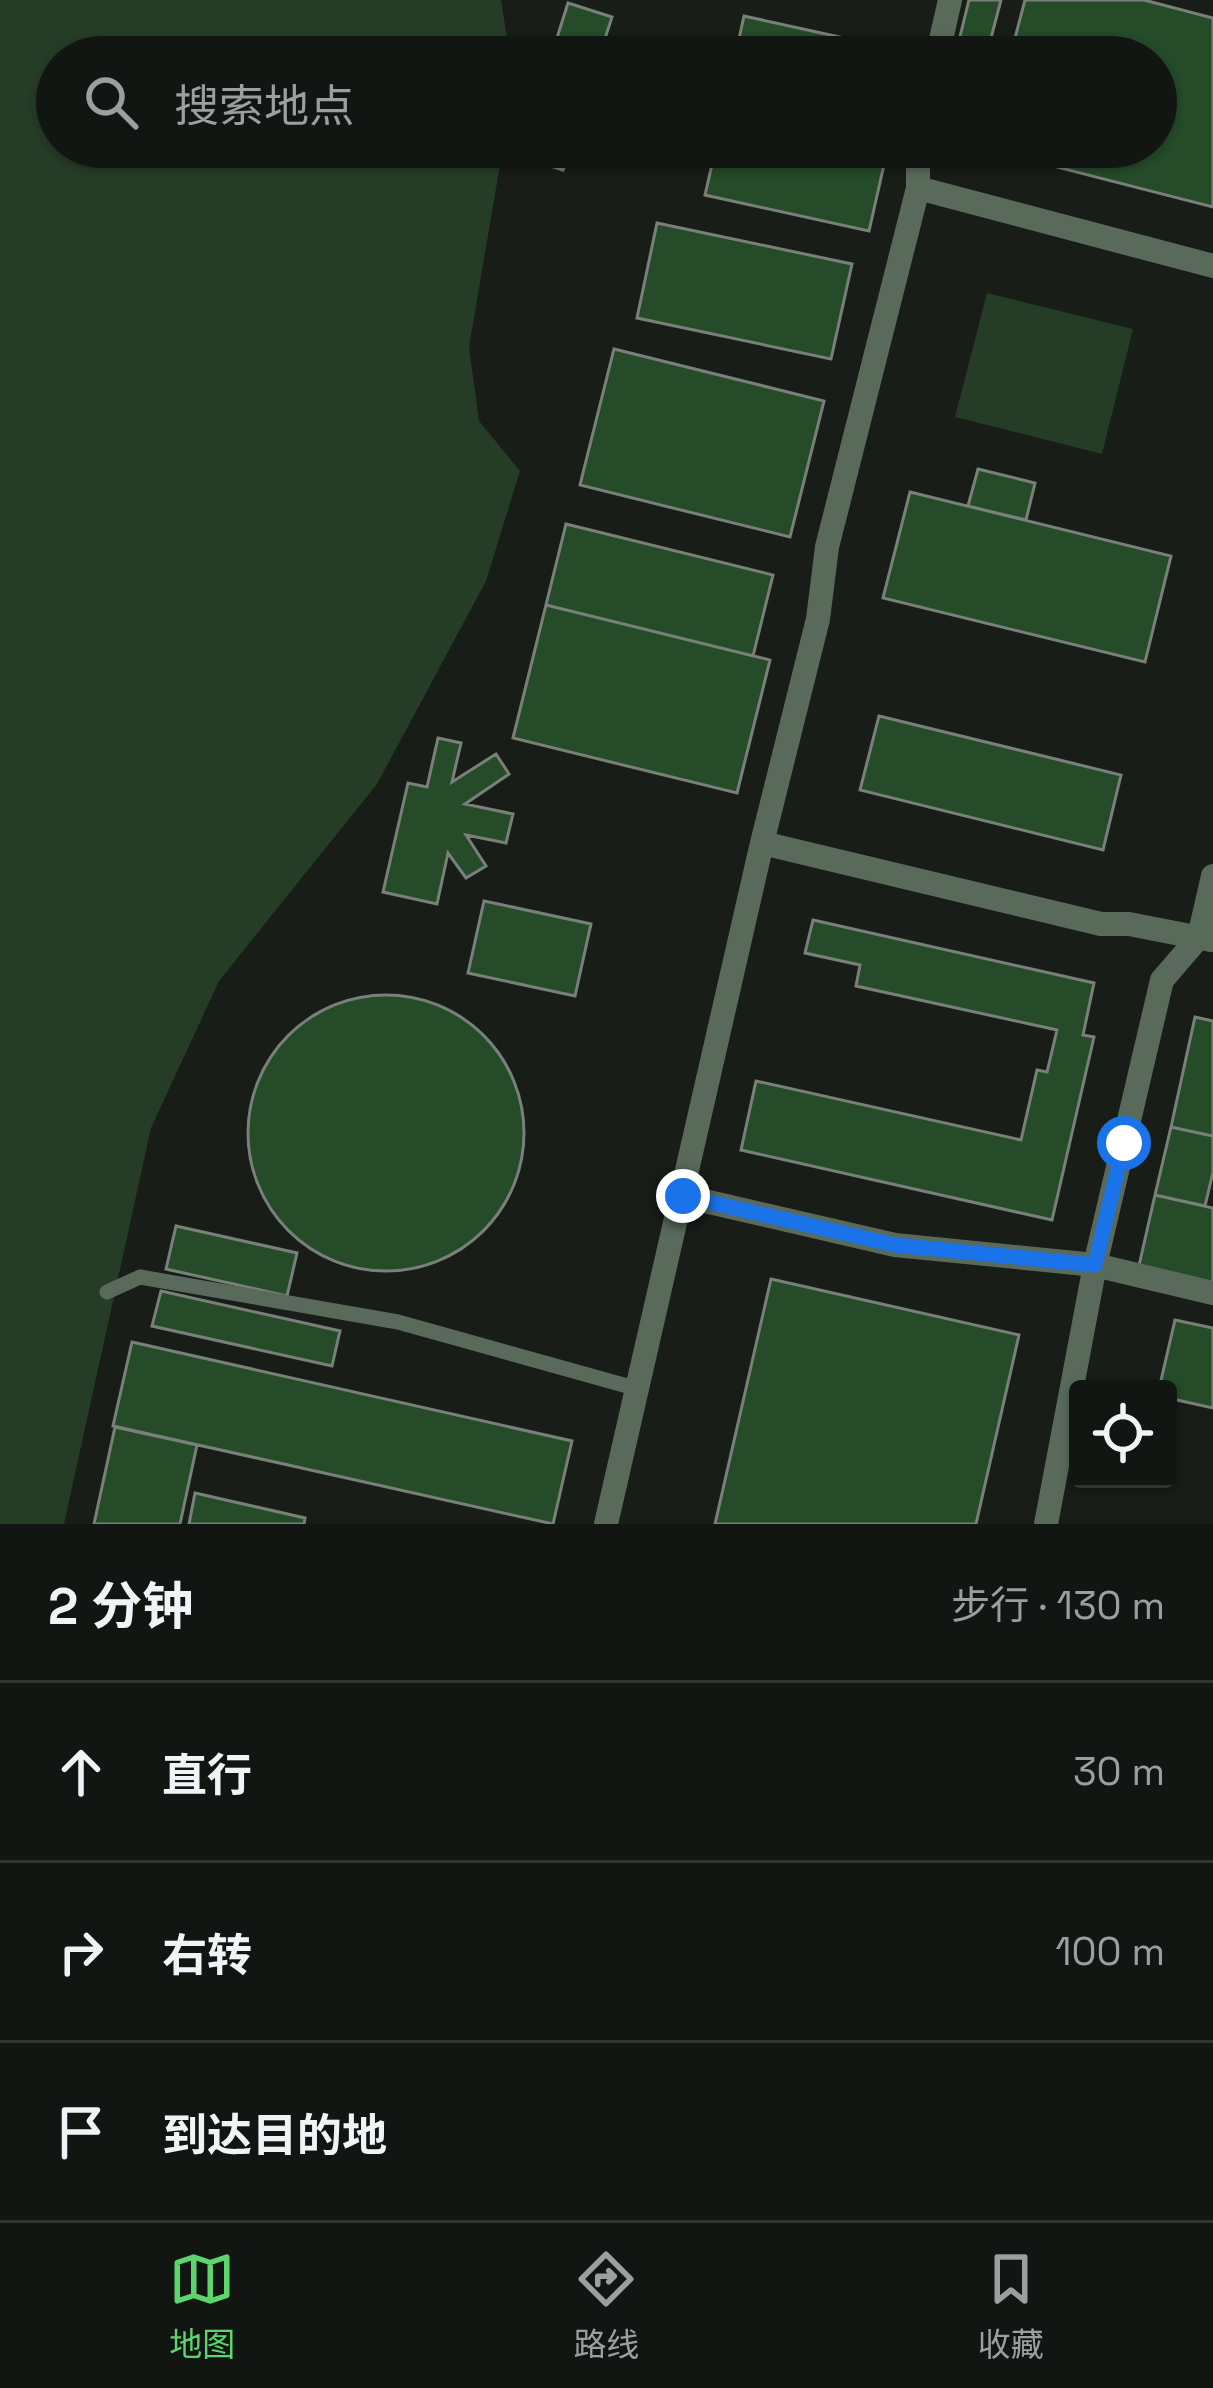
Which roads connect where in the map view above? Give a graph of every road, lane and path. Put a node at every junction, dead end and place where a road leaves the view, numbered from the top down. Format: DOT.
graph roads {
  1 [pos="950,0"];
  2 [pos="942,36"];
  3 [pos="918,168"];
  4 [pos="918,188"];
  5 [pos="1213,266"];
  6 [pos="762,844"];
  7 [pos="1213,876"];
  8 [pos="1206,939"];
  9 [pos="683,1196"];
  10 [pos="1095,1265"];
  11 [pos="107,1292"];
  12 [pos="1213,1294"];
  13 [pos="638,1389"];
  14 [pos="606,1524"];
  15 [pos="1046,1524"];
  1 -- 2 [label="street"];
  3 -- 4 [label="street"];
  4 -- 5 [label="street"];
  4 -- 6 [label="street"];
  6 -- 8 [label="street"];
  6 -- 9 [label="street"];
  7 -- 8 [label="street"];
  8 -- 10 [label="street"];
  9 -- 10 [label="street"];
  9 -- 13 [label="street"];
  10 -- 12 [label="street"];
  10 -- 15 [label="street"];
  11 -- 13 [label="lane"];
  13 -- 14 [label="street"];
}
